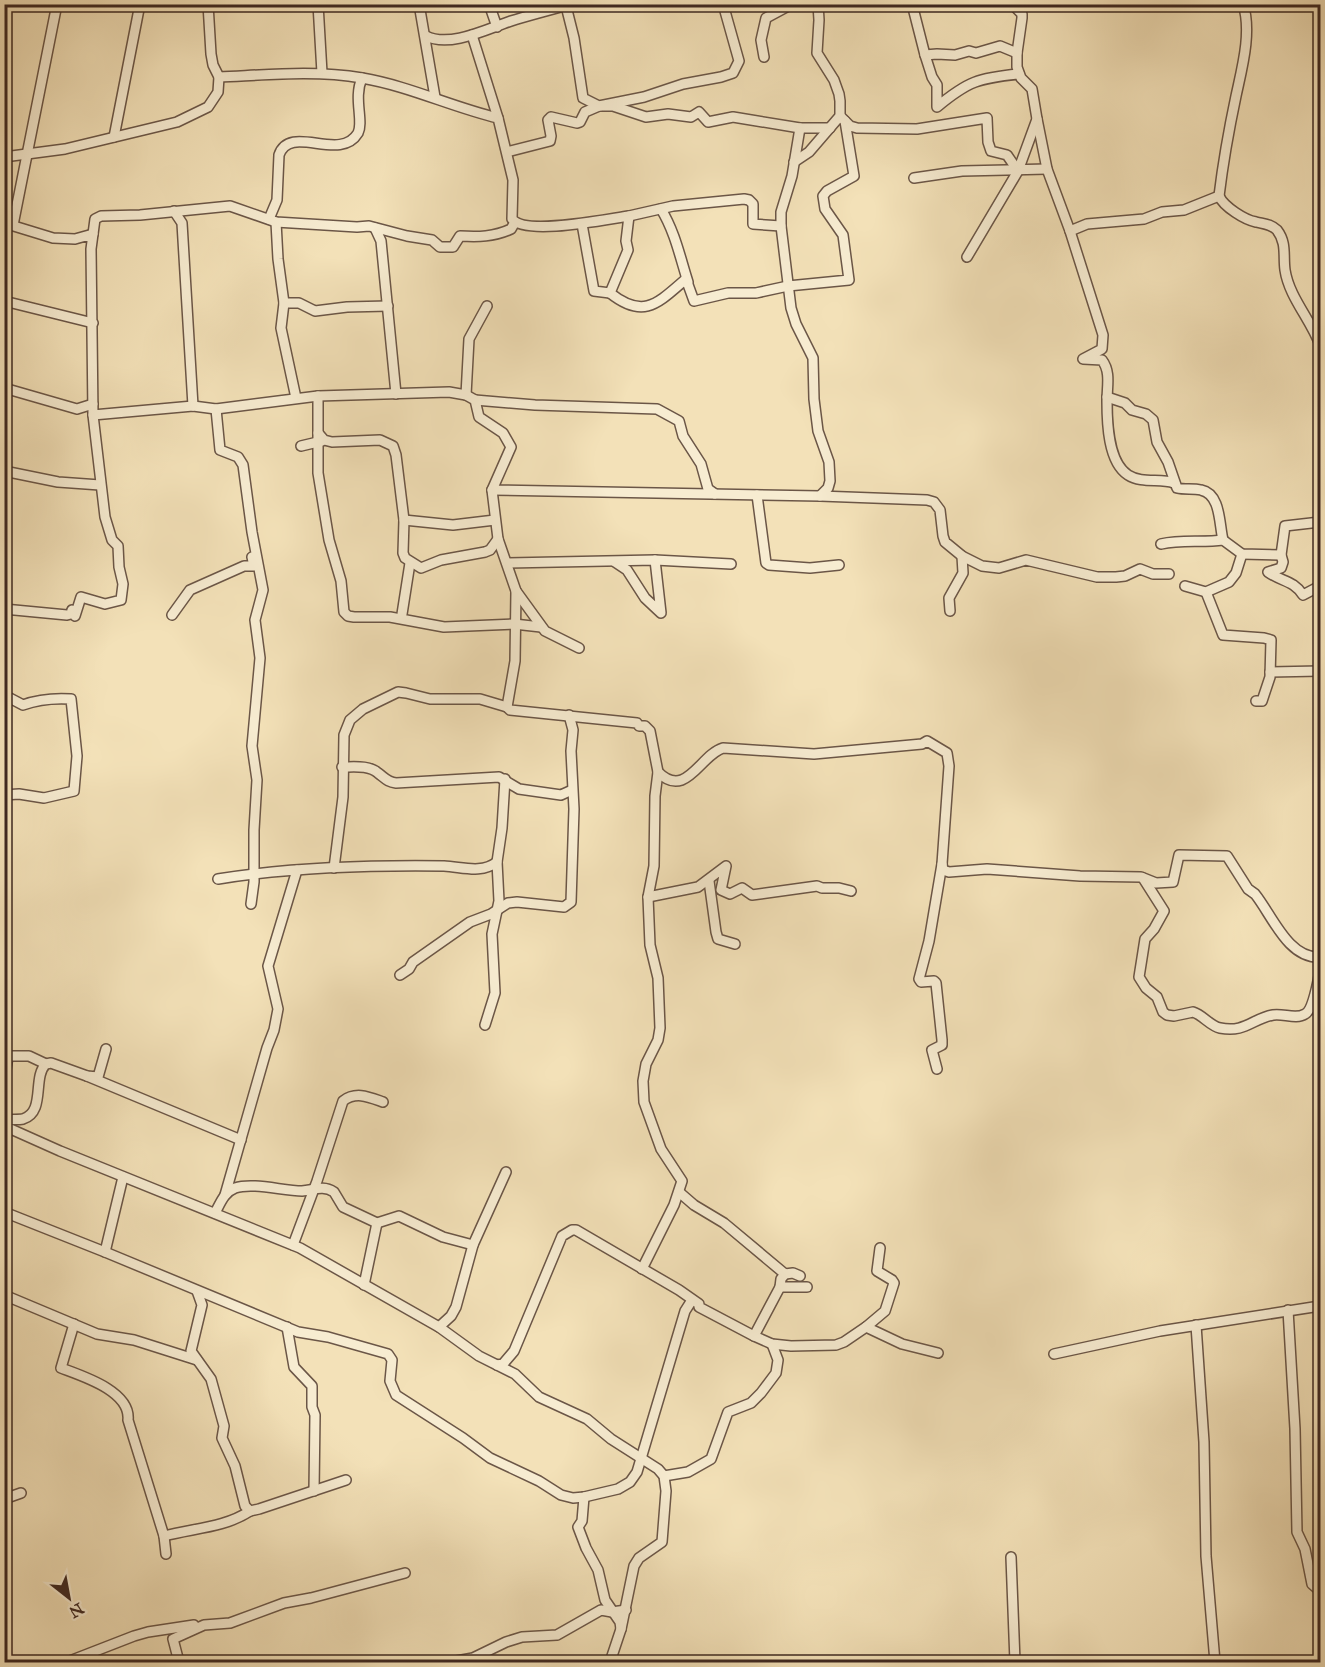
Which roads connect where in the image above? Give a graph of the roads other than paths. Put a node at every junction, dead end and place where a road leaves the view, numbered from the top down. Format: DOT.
graph roads {
  1 [pos="57,4"];
  2 [pos="140,4"];
  3 [pos="208,4"];
  4 [pos="318,4"];
  5 [pos="419,4"];
  6 [pos="489,4"];
  7 [pos="723,4"];
  8 [pos="792,4"];
  9 [pos="818,4"];
  10 [pos="912,4"];
  11 [pos="1012,4"];
  12 [pos="1243,4"];
  13 [pos="568,5"];
  14 [pos="497,27"];
  15 [pos="472,35"];
  16 [pos="426,36"];
  17 [pos="1017,53"];
  18 [pos="925,55"];
  19 [pos="764,57"];
  20 [pos="322,73"];
  21 [pos="1018,74"];
  22 [pos="219,77"];
  23 [pos="362,78"];
  24 [pos="435,97"];
  25 [pos="599,106"];
  26 [pos="498,118"];
  27 [pos="842,118"];
  28 [pos="1037,119"];
  29 [pos="800,128"];
  30 [pos="830,128"];
  31 [pos="114,137"];
  32 [pos="507,152"];
  33 [pos="26,154"];
  34 [pos="4,157"];
  35 [pos="794,162"];
  36 [pos="1047,169"];
  37 [pos="1018,171"];
  38 [pos="914,178"];
  39 [pos="1220,196"];
  40 [pos="661,209"];
  41 [pos="174,211"];
  42 [pos="629,216"];
  43 [pos="273,220"];
  44 [pos="515,222"];
  45 [pos="9,224"];
  46 [pos="582,224"];
  47 [pos="781,226"];
  48 [pos="375,228"];
  49 [pos="1070,231"];
  50 [pos="93,234"];
  51 [pos="967,257"];
  52 [pos="788,286"];
  53 [pos="610,293"];
  54 [pos="4,301"];
  55 [pos="693,301"];
  56 [pos="284,303"];
  57 [pos="388,306"];
  58 [pos="486,306"];
  59 [pos="93,323"];
  60 [pos="1320,345"];
  61 [pos="4,388"];
  62 [pos="396,394"];
  63 [pos="466,395"];
  64 [pos="318,396"];
  65 [pos="1107,397"];
  66 [pos="296,398"];
  67 [pos="475,400"];
  68 [pos="93,404"];
  69 [pos="193,406"];
  70 [pos="216,409"];
  71 [pos="93,415"];
  72 [pos="320,439"];
  73 [pos="301,446"];
  74 [pos="4,471"];
  75 [pos="1174,483"];
  76 [pos="100,485"];
  77 [pos="492,490"];
  78 [pos="715,494"];
  79 [pos="757,495"];
  80 [pos="820,496"];
  81 [pos="404,520"];
  82 [pos="495,520"];
  83 [pos="1320,522"];
  84 [pos="252,532"];
  85 [pos="498,539"];
  86 [pos="1223,540"];
  87 [pos="1161,544"];
  88 [pos="1242,554"];
  89 [pos="1281,555"];
  90 [pos="962,556"];
  91 [pos="655,560"];
  92 [pos="614,561"];
  93 [pos="507,562"];
  94 [pos="410,563"];
  95 [pos="731,564"];
  96 [pos="839,565"];
  97 [pos="1169,574"];
  98 [pos="1185,586"];
  99 [pos="1320,586"];
  100 [pos="516,591"];
  101 [pos="1206,592"];
  102 [pos="4,609"];
  103 [pos="950,611"];
  104 [pos="402,614"];
  105 [pos="172,615"];
  106 [pos="514,624"];
  107 [pos="541,627"];
  108 [pos="579,648"];
  109 [pos="1320,671"];
  110 [pos="1270,672"];
  111 [pos="4,695"];
  112 [pos="1256,701"];
  113 [pos="507,707"];
  114 [pos="569,715"];
  115 [pos="342,767"];
  116 [pos="658,772"];
  117 [pos="505,779"];
  118 [pos="572,790"];
  119 [pos="4,795"];
  120 [pos="497,862"];
  121 [pos="942,864"];
  122 [pos="334,868"];
  123 [pos="297,870"];
  124 [pos="254,873"];
  125 [pos="1141,877"];
  126 [pos="218,879"];
  127 [pos="709,881"];
  128 [pos="851,891"];
  129 [pos="648,897"];
  130 [pos="251,904"];
  131 [pos="497,909"];
  132 [pos="735,944"];
  133 [pos="1320,957"];
  134 [pos="1320,971"];
  135 [pos="400,975"];
  136 [pos="485,1026"];
  137 [pos="106,1049"];
  138 [pos="46,1064"];
  139 [pos="937,1069"];
  140 [pos="87,1076"];
  141 [pos="4,1083"];
  142 [pos="383,1102"];
  143 [pos="4,1120"];
  144 [pos="4,1126"];
  145 [pos="241,1140"];
  146 [pos="506,1172"];
  147 [pos="123,1177"];
  148 [pos="313,1189"];
  149 [pos="679,1192"];
  150 [pos="225,1195"];
  151 [pos="4,1212"];
  152 [pos="214,1213"];
  153 [pos="377,1223"];
  154 [pos="294,1245"];
  155 [pos="473,1245"];
  156 [pos="880,1248"];
  157 [pos="105,1251"];
  158 [pos="642,1269"];
  159 [pos="785,1274"];
  160 [pos="800,1276"];
  161 [pos="363,1285"];
  162 [pos="780,1287"];
  163 [pos="807,1287"];
  164 [pos="198,1291"];
  165 [pos="4,1295"];
  166 [pos="692,1300"];
  167 [pos="1320,1306"];
  168 [pos="1288,1310"];
  169 [pos="74,1324"];
  170 [pos="1196,1325"];
  171 [pos="287,1327"];
  172 [pos="439,1327"];
  173 [pos="866,1327"];
  174 [pos="754,1336"];
  175 [pos="772,1344"];
  176 [pos="938,1353"];
  177 [pos="1054,1354"];
  178 [pos="197,1360"];
  179 [pos="496,1365"];
  180 [pos="641,1457"];
  181 [pos="664,1476"];
  182 [pos="346,1480"];
  183 [pos="314,1491"];
  184 [pos="21,1493"];
  185 [pos="584,1497"];
  186 [pos="4,1499"];
  187 [pos="250,1510"];
  188 [pos="164,1536"];
  189 [pos="166,1554"];
  190 [pos="1011,1557"];
  191 [pos="405,1573"];
  192 [pos="1320,1591"];
  193 [pos="626,1610"];
  194 [pos="612,1612"];
  195 [pos="230,1623"];
  196 [pos="621,1629"];
  197 [pos="4,1654"];
  198 [pos="6,1662"];
  199 [pos="67,1662"];
  200 [pos="179,1662"];
  201 [pos="451,1662"];
  202 [pos="610,1662"];
  203 [pos="1015,1662"];
  204 [pos="1215,1662"];
  1 -- 33 [label="street"];
  2 -- 31 [label="street"];
  3 -- 22 [label="street"];
  4 -- 20 [label="street"];
  5 -- 16 [label="street"];
  6 -- 14 [label="street"];
  7 -- 25 [label="street"];
  8 -- 19 [label="street"];
  9 -- 27 [label="street"];
  10 -- 18 [label="street"];
  11 -- 17 [label="street"];
  12 -- 39 [label="street"];
  13 -- 14 [label="street"];
  13 -- 25 [label="street"];
  14 -- 15 [label="street"];
  15 -- 16 [label="street"];
  15 -- 26 [label="street"];
  16 -- 24 [label="street"];
  17 -- 18 [label="street"];
  17 -- 21 [label="street"];
  18 -- 21 [label="street"];
  20 -- 22 [label="street"];
  20 -- 23 [label="street"];
  21 -- 28 [label="street"];
  22 -- 31 [label="street"];
  23 -- 24 [label="street"];
  23 -- 43 [label="street"];
  24 -- 26 [label="street"];
  25 -- 29 [label="street"];
  25 -- 32 [label="street"];
  26 -- 32 [label="street"];
  27 -- 30 [label="street"];
  27 -- 37 [label="street"];
  27 -- 52 [label="street"];
  28 -- 36 [label="street"];
  28 -- 37 [label="street"];
  29 -- 30 [label="street"];
  29 -- 35 [label="street"];
  30 -- 35 [label="street"];
  31 -- 33 [label="street"];
  32 -- 44 [label="street"];
  33 -- 34 [label="street"];
  33 -- 45 [label="street"];
  35 -- 47 [label="street"];
  36 -- 37 [label="street"];
  36 -- 49 [label="street"];
  37 -- 38 [label="street"];
  37 -- 51 [label="street"];
  39 -- 49 [label="street"];
  39 -- 60 [label="street"];
  40 -- 42 [label="street"];
  40 -- 47 [label="street"];
  40 -- 55 [label="street"];
  41 -- 43 [label="street"];
  41 -- 50 [label="street"];
  41 -- 69 [label="street"];
  42 -- 46 [label="street"];
  42 -- 53 [label="street"];
  43 -- 48 [label="street"];
  43 -- 56 [label="street"];
  44 -- 46 [label="street"];
  44 -- 48 [label="street"];
  45 -- 50 [label="street"];
  46 -- 53 [label="street"];
  47 -- 52 [label="street"];
  48 -- 57 [label="street"];
  49 -- 65 [label="street"];
  50 -- 59 [label="street"];
  52 -- 55 [label="street"];
  52 -- 80 [label="street"];
  53 -- 55 [label="street"];
  54 -- 59 [label="street"];
  56 -- 57 [label="street"];
  56 -- 66 [label="street"];
  57 -- 62 [label="street"];
  58 -- 63 [label="street"];
  59 -- 68 [label="street"];
  61 -- 68 [label="street"];
  62 -- 63 [label="street"];
  62 -- 64 [label="street"];
  63 -- 67 [label="street"];
  64 -- 66 [label="street"];
  64 -- 72 [label="street"];
  65 -- 75 [label="street"];
  65 -- 75 [label="street"];
  66 -- 70 [label="street"];
  67 -- 77 [label="street"];
  67 -- 78 [label="street"];
  68 -- 71 [label="street"];
  69 -- 70 [label="street"];
  69 -- 71 [label="street"];
  70 -- 84 [label="street"];
  71 -- 76 [label="street"];
  72 -- 73 [label="street"];
  72 -- 81 [label="street"];
  72 -- 106 [label="street"];
  74 -- 76 [label="street"];
  75 -- 86 [label="street"];
  76 -- 102 [label="street"];
  77 -- 78 [label="street"];
  77 -- 82 [label="street"];
  78 -- 79 [label="street"];
  79 -- 80 [label="street"];
  79 -- 96 [label="street"];
  80 -- 90 [label="street"];
  81 -- 82 [label="street"];
  81 -- 94 [label="street"];
  82 -- 85 [label="street"];
  83 -- 89 [label="street"];
  84 -- 105 [label="street"];
  84 -- 124 [label="street"];
  85 -- 93 [label="street"];
  85 -- 94 [label="street"];
  86 -- 87 [label="street"];
  86 -- 88 [label="street"];
  88 -- 89 [label="street"];
  88 -- 101 [label="street"];
  89 -- 99 [label="street"];
  90 -- 97 [label="street"];
  90 -- 103 [label="street"];
  91 -- 92 [label="street"];
  91 -- 92 [label="street"];
  91 -- 95 [label="street"];
  92 -- 93 [label="street"];
  93 -- 100 [label="street"];
  94 -- 104 [label="street"];
  98 -- 101 [label="street"];
  100 -- 106 [label="street"];
  100 -- 107 [label="street"];
  101 -- 110 [label="street"];
  106 -- 107 [label="street"];
  106 -- 113 [label="street"];
  107 -- 108 [label="street"];
  109 -- 110 [label="street"];
  110 -- 112 [label="street"];
  111 -- 119 [label="street"];
  113 -- 114 [label="street"];
  113 -- 115 [label="street"];
  114 -- 116 [label="street"];
  114 -- 118 [label="street"];
  115 -- 117 [label="street"];
  115 -- 122 [label="street"];
  116 -- 121 [label="street"];
  116 -- 129 [label="street"];
  117 -- 118 [label="street"];
  117 -- 120 [label="street"];
  118 -- 131 [label="street"];
  120 -- 122 [label="street"];
  120 -- 131 [label="street"];
  121 -- 125 [label="street"];
  121 -- 139 [label="street"];
  122 -- 123 [label="street"];
  123 -- 124 [label="street"];
  123 -- 145 [label="street"];
  124 -- 126 [label="street"];
  124 -- 130 [label="street"];
  125 -- 133 [label="street"];
  125 -- 134 [label="street"];
  127 -- 128 [label="street"];
  127 -- 129 [label="street"];
  127 -- 132 [label="street"];
  129 -- 149 [label="street"];
  131 -- 135 [label="street"];
  131 -- 136 [label="street"];
  137 -- 140 [label="street"];
  138 -- 140 [label="street"];
  138 -- 141 [label="street"];
  138 -- 143 [label="street"];
  140 -- 145 [label="street"];
  142 -- 148 [label="street"];
  144 -- 147 [label="street"];
  145 -- 150 [label="street"];
  146 -- 155 [label="street"];
  147 -- 152 [label="street"];
  147 -- 157 [label="street"];
  148 -- 150 [label="street"];
  148 -- 153 [label="street"];
  148 -- 154 [label="street"];
  149 -- 158 [label="street"];
  149 -- 159 [label="street"];
  150 -- 152 [label="street"];
  151 -- 157 [label="street"];
  152 -- 154 [label="street"];
  153 -- 155 [label="street"];
  153 -- 161 [label="street"];
  154 -- 161 [label="street"];
  155 -- 172 [label="street"];
  156 -- 173 [label="street"];
  157 -- 164 [label="street"];
  158 -- 166 [label="street"];
  158 -- 179 [label="street"];
  159 -- 160 [label="street"];
  159 -- 162 [label="street"];
  161 -- 172 [label="street"];
  162 -- 163 [label="street"];
  162 -- 174 [label="street"];
  164 -- 171 [label="street"];
  164 -- 178 [label="street"];
  165 -- 169 [label="street"];
  166 -- 174 [label="street"];
  166 -- 180 [label="street"];
  167 -- 168 [label="street"];
  168 -- 170 [label="street"];
  168 -- 192 [label="street"];
  169 -- 178 [label="street"];
  169 -- 188 [label="street"];
  170 -- 177 [label="street"];
  170 -- 204 [label="street"];
  171 -- 183 [label="street"];
  171 -- 185 [label="street"];
  172 -- 179 [label="street"];
  173 -- 175 [label="street"];
  173 -- 176 [label="street"];
  174 -- 175 [label="street"];
  175 -- 181 [label="street"];
  178 -- 187 [label="street"];
  179 -- 180 [label="street"];
  180 -- 181 [label="street"];
  180 -- 185 [label="street"];
  181 -- 193 [label="street"];
  182 -- 183 [label="street"];
  183 -- 187 [label="street"];
  184 -- 186 [label="street"];
  185 -- 194 [label="street"];
  187 -- 188 [label="street"];
  188 -- 189 [label="street"];
  190 -- 203 [label="street"];
  191 -- 195 [label="street"];
  193 -- 194 [label="street"];
  193 -- 196 [label="street"];
  194 -- 196 [label="street"];
  194 -- 201 [label="street"];
  195 -- 199 [label="street"];
  195 -- 200 [label="street"];
  196 -- 202 [label="street"];
  197 -- 198 [label="street"];
}
